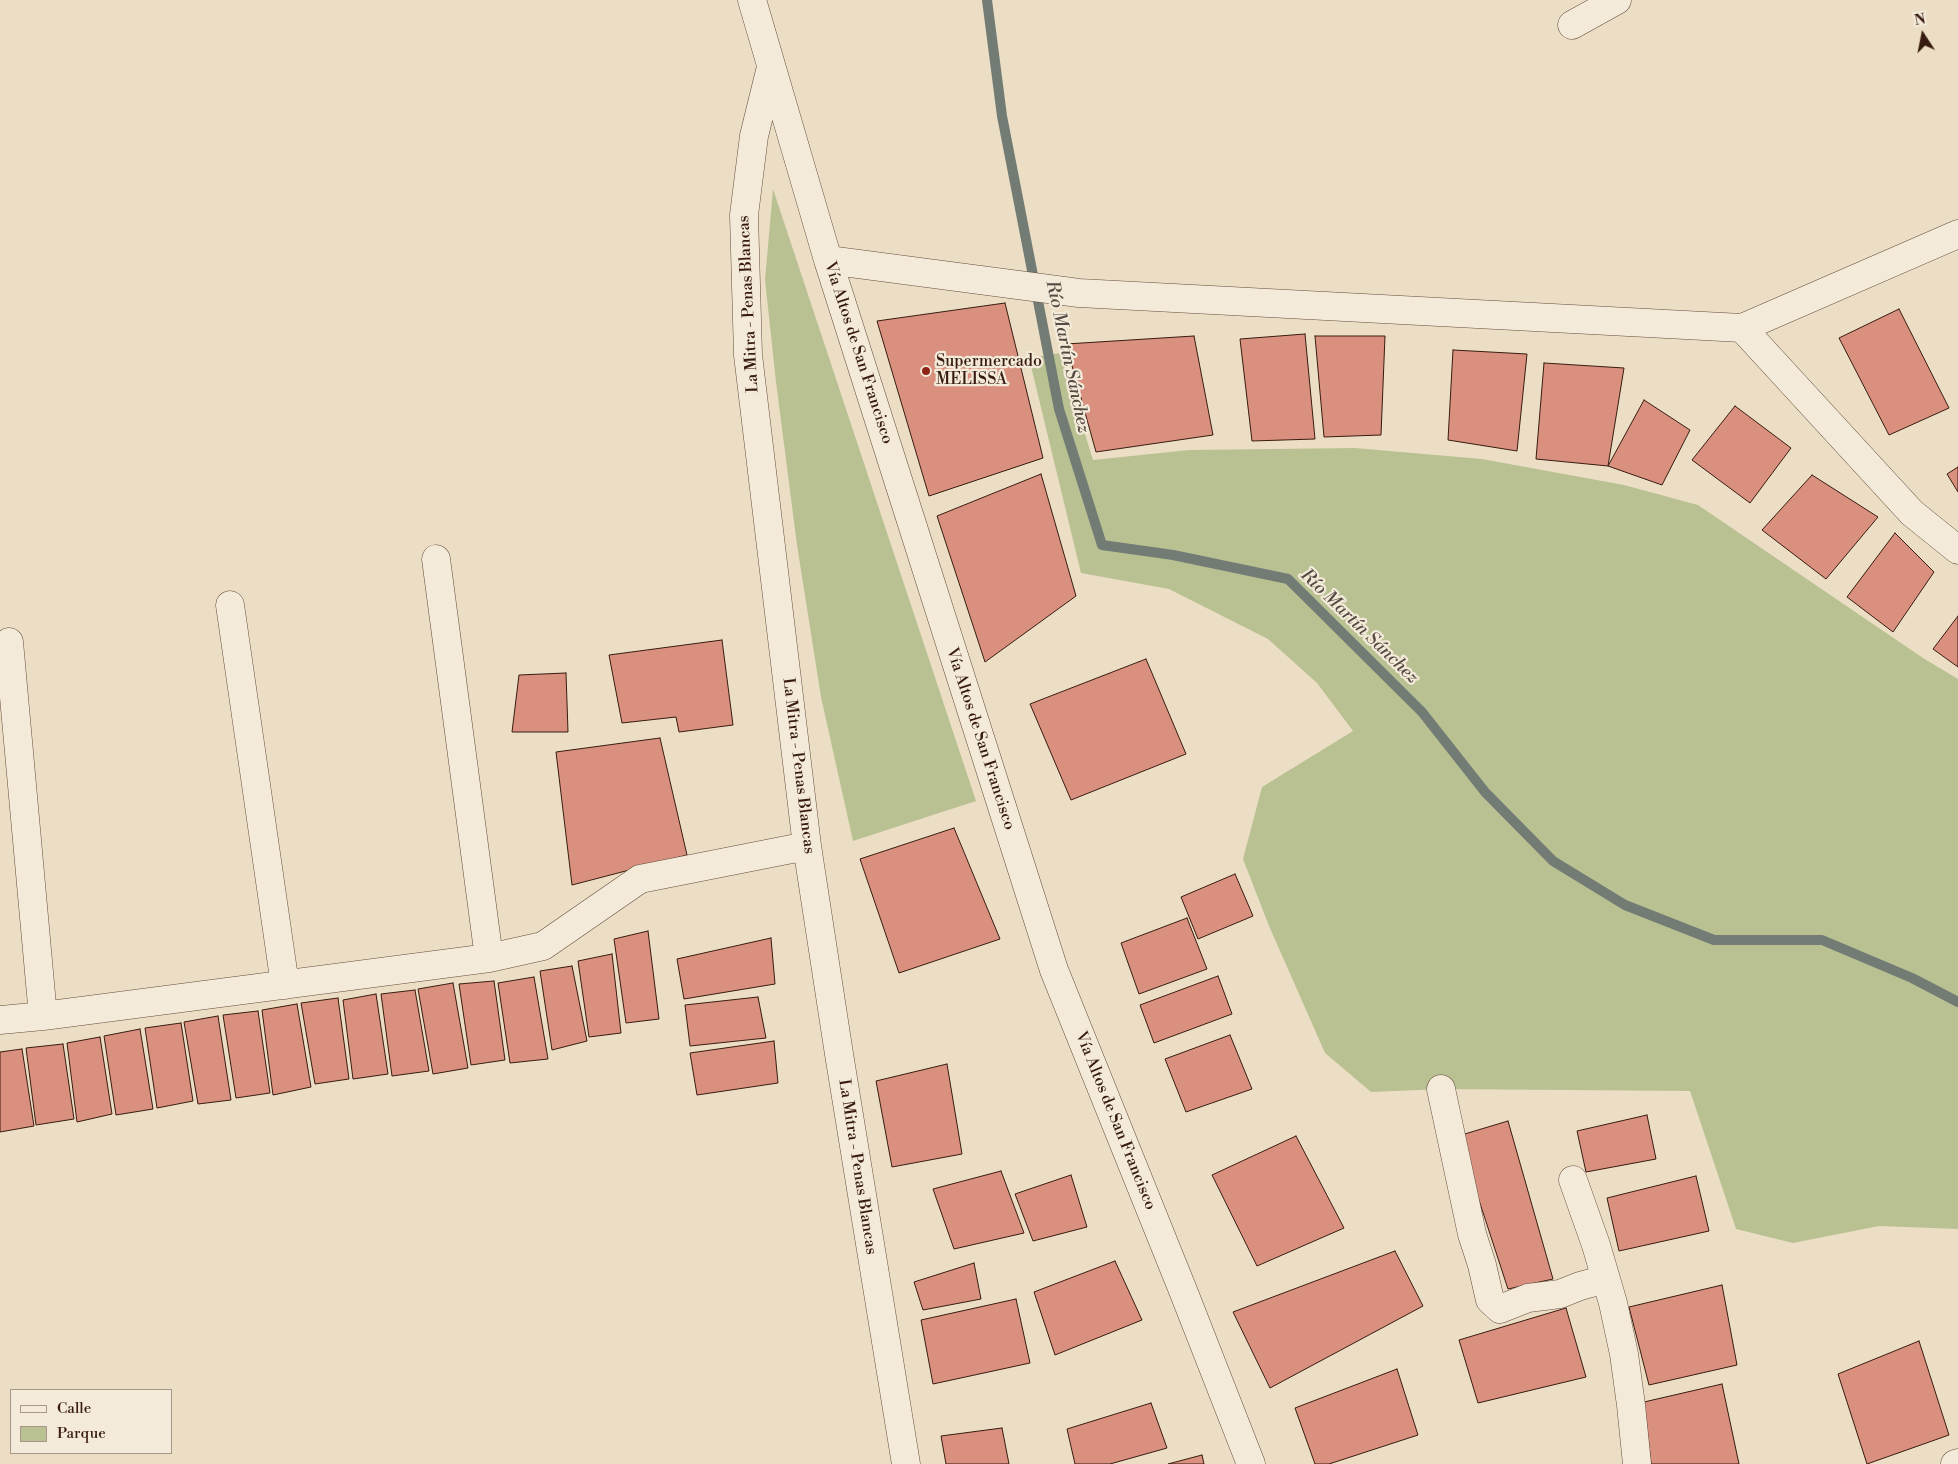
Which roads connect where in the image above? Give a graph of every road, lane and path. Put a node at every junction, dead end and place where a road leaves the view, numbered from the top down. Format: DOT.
graph roads {
  1 [pos="752,0"];
  2 [pos="1617,0"];
  3 [pos="1572,25"];
  4 [pos="771,66"];
  5 [pos="1958,234"];
  6 [pos="828,260"];
  7 [pos="1742,328"];
  8 [pos="1958,550"];
  9 [pos="436,559"];
  10 [pos="230,605"];
  11 [pos="9,642"];
  12 [pos="807,846"];
  13 [pos="489,958"];
  14 [pos="284,985"];
  15 [pos="44,1016"];
  16 [pos="0,1020"];
  17 [pos="1442,1089"];
  18 [pos="1573,1180"];
  19 [pos="1606,1279"];
  20 [pos="906,1464"];
  21 [pos="1251,1464"];
  22 [pos="1637,1464"];
  1 -- 4 [label="street, Vía Altos de San Francisco"];
  2 -- 3 [label="street"];
  4 -- 6 [label="street, Vía Altos de San Francisco"];
  4 -- 12 [label="street, La Mitra - Penas Blancas"];
  5 -- 7 [label="street"];
  6 -- 7 [label="street"];
  6 -- 21 [label="street, Vía Altos de San Francisco"];
  7 -- 8 [label="street"];
  9 -- 13 [label="street"];
  10 -- 14 [label="street"];
  11 -- 15 [label="street"];
  12 -- 13 [label="street"];
  12 -- 20 [label="street, La Mitra - Penas Blancas"];
  13 -- 14 [label="street"];
  14 -- 15 [label="street"];
  15 -- 16 [label="street"];
  17 -- 19 [label="street"];
  18 -- 19 [label="street"];
  19 -- 22 [label="street"];
}
